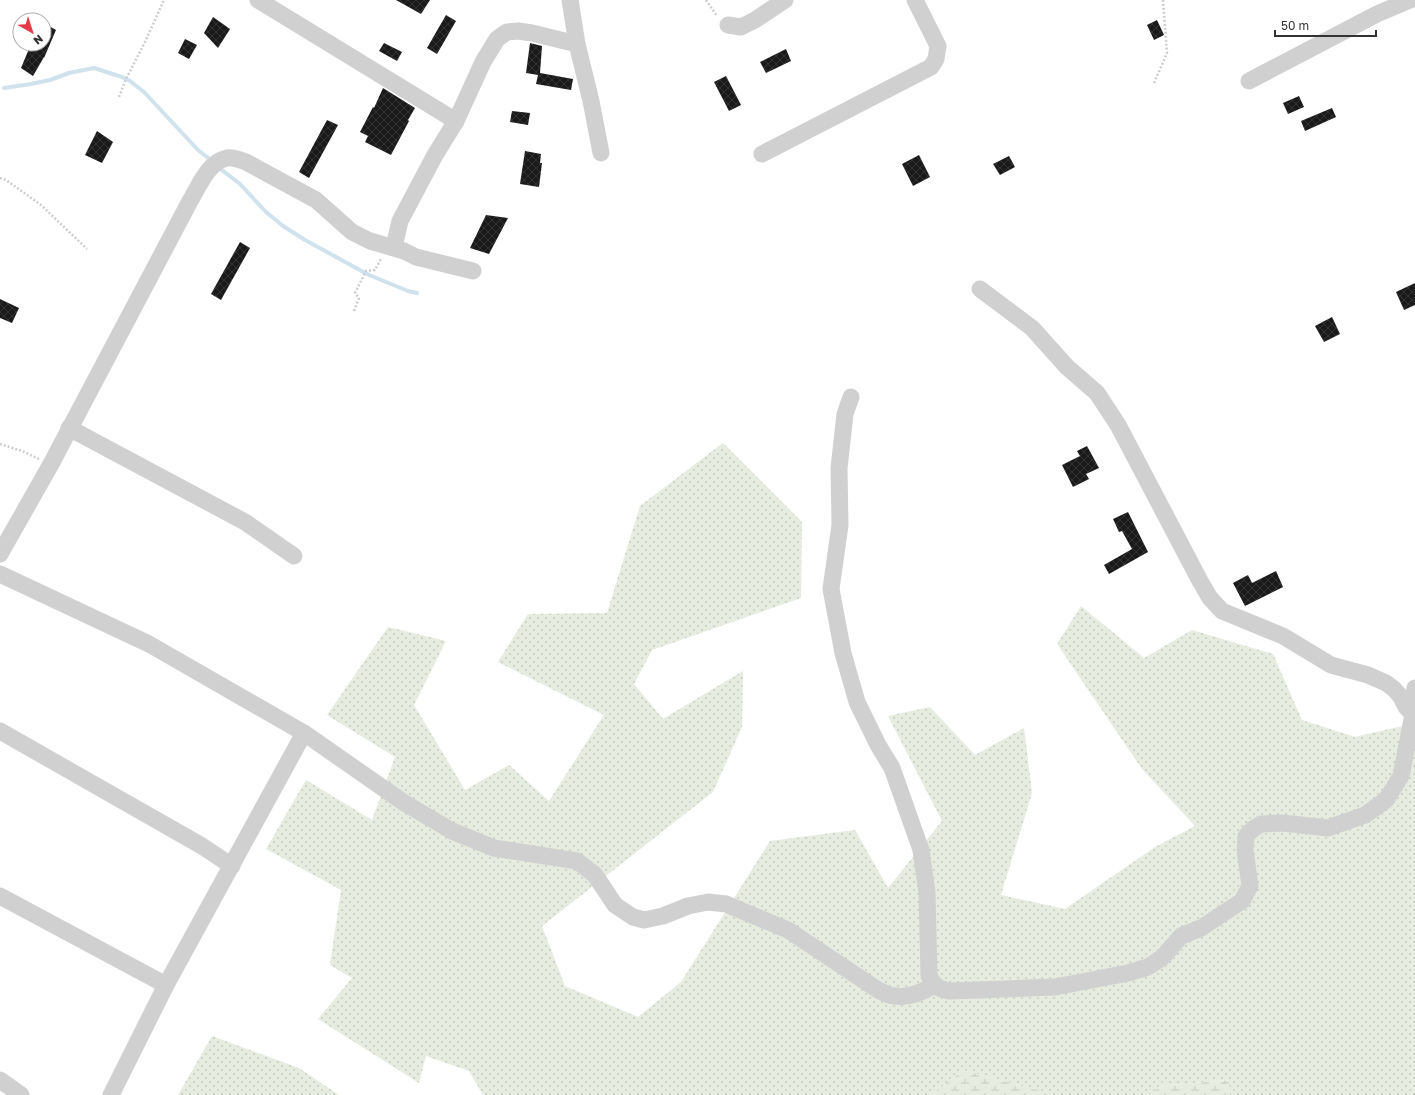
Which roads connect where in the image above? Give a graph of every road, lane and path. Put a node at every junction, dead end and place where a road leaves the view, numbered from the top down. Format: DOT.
graph roads {
  1 [pos="164,0"];
  2 [pos="258,0"];
  3 [pos="570,0"];
  4 [pos="706,0"];
  5 [pos="785,0"];
  6 [pos="915,0"];
  7 [pos="1164,0"];
  8 [pos="1410,0"];
  9 [pos="728,25"];
  10 [pos="577,44"];
  11 [pos="1249,81"];
  12 [pos="1154,83"];
  13 [pos="119,97"];
  14 [pos="456,121"];
  15 [pos="601,153"];
  16 [pos="762,154"];
  17 [pos="0,178"];
  18 [pos="394,247"];
  19 [pos="87,249"];
  20 [pos="366,271"];
  21 [pos="473,271"];
  22 [pos="980,289"];
  23 [pos="354,311"];
  24 [pos="851,397"];
  25 [pos="69,428"];
  26 [pos="0,444"];
  27 [pos="50,464"];
  28 [pos="0,554"];
  29 [pos="294,556"];
  30 [pos="0,574"];
  31 [pos="1415,688"];
  32 [pos="1413,714"];
  33 [pos="0,731"];
  34 [pos="304,733"];
  35 [pos="232,866"];
  36 [pos="0,896"];
  37 [pos="166,985"];
  38 [pos="934,985"];
  39 [pos="0,1080"];
  40 [pos="21,1095"];
  41 [pos="111,1095"];
  1 -- 13 [label="path"];
  2 -- 14 [label="street"];
  3 -- 10 [label="street"];
  4 -- 9 [label="path"];
  5 -- 9 [label="street"];
  6 -- 16 [label="street"];
  7 -- 12 [label="path"];
  8 -- 11 [label="street"];
  10 -- 14 [label="street"];
  10 -- 15 [label="street"];
  14 -- 18 [label="street"];
  17 -- 19 [label="path"];
  18 -- 21 [label="street"];
  18 -- 25 [label="street"];
  20 -- 23 [label="path"];
  22 -- 32 [label="street"];
  24 -- 38 [label="street"];
  25 -- 27 [label="street"];
  25 -- 29 [label="street"];
  26 -- 27 [label="path"];
  27 -- 28 [label="street"];
  30 -- 34 [label="street"];
  31 -- 32 [label="street"];
  32 -- 38 [label="street"];
  33 -- 35 [label="street"];
  34 -- 35 [label="street"];
  34 -- 38 [label="street"];
  35 -- 37 [label="street"];
  36 -- 37 [label="street"];
  37 -- 41 [label="street"];
  39 -- 40 [label="street"];
}
